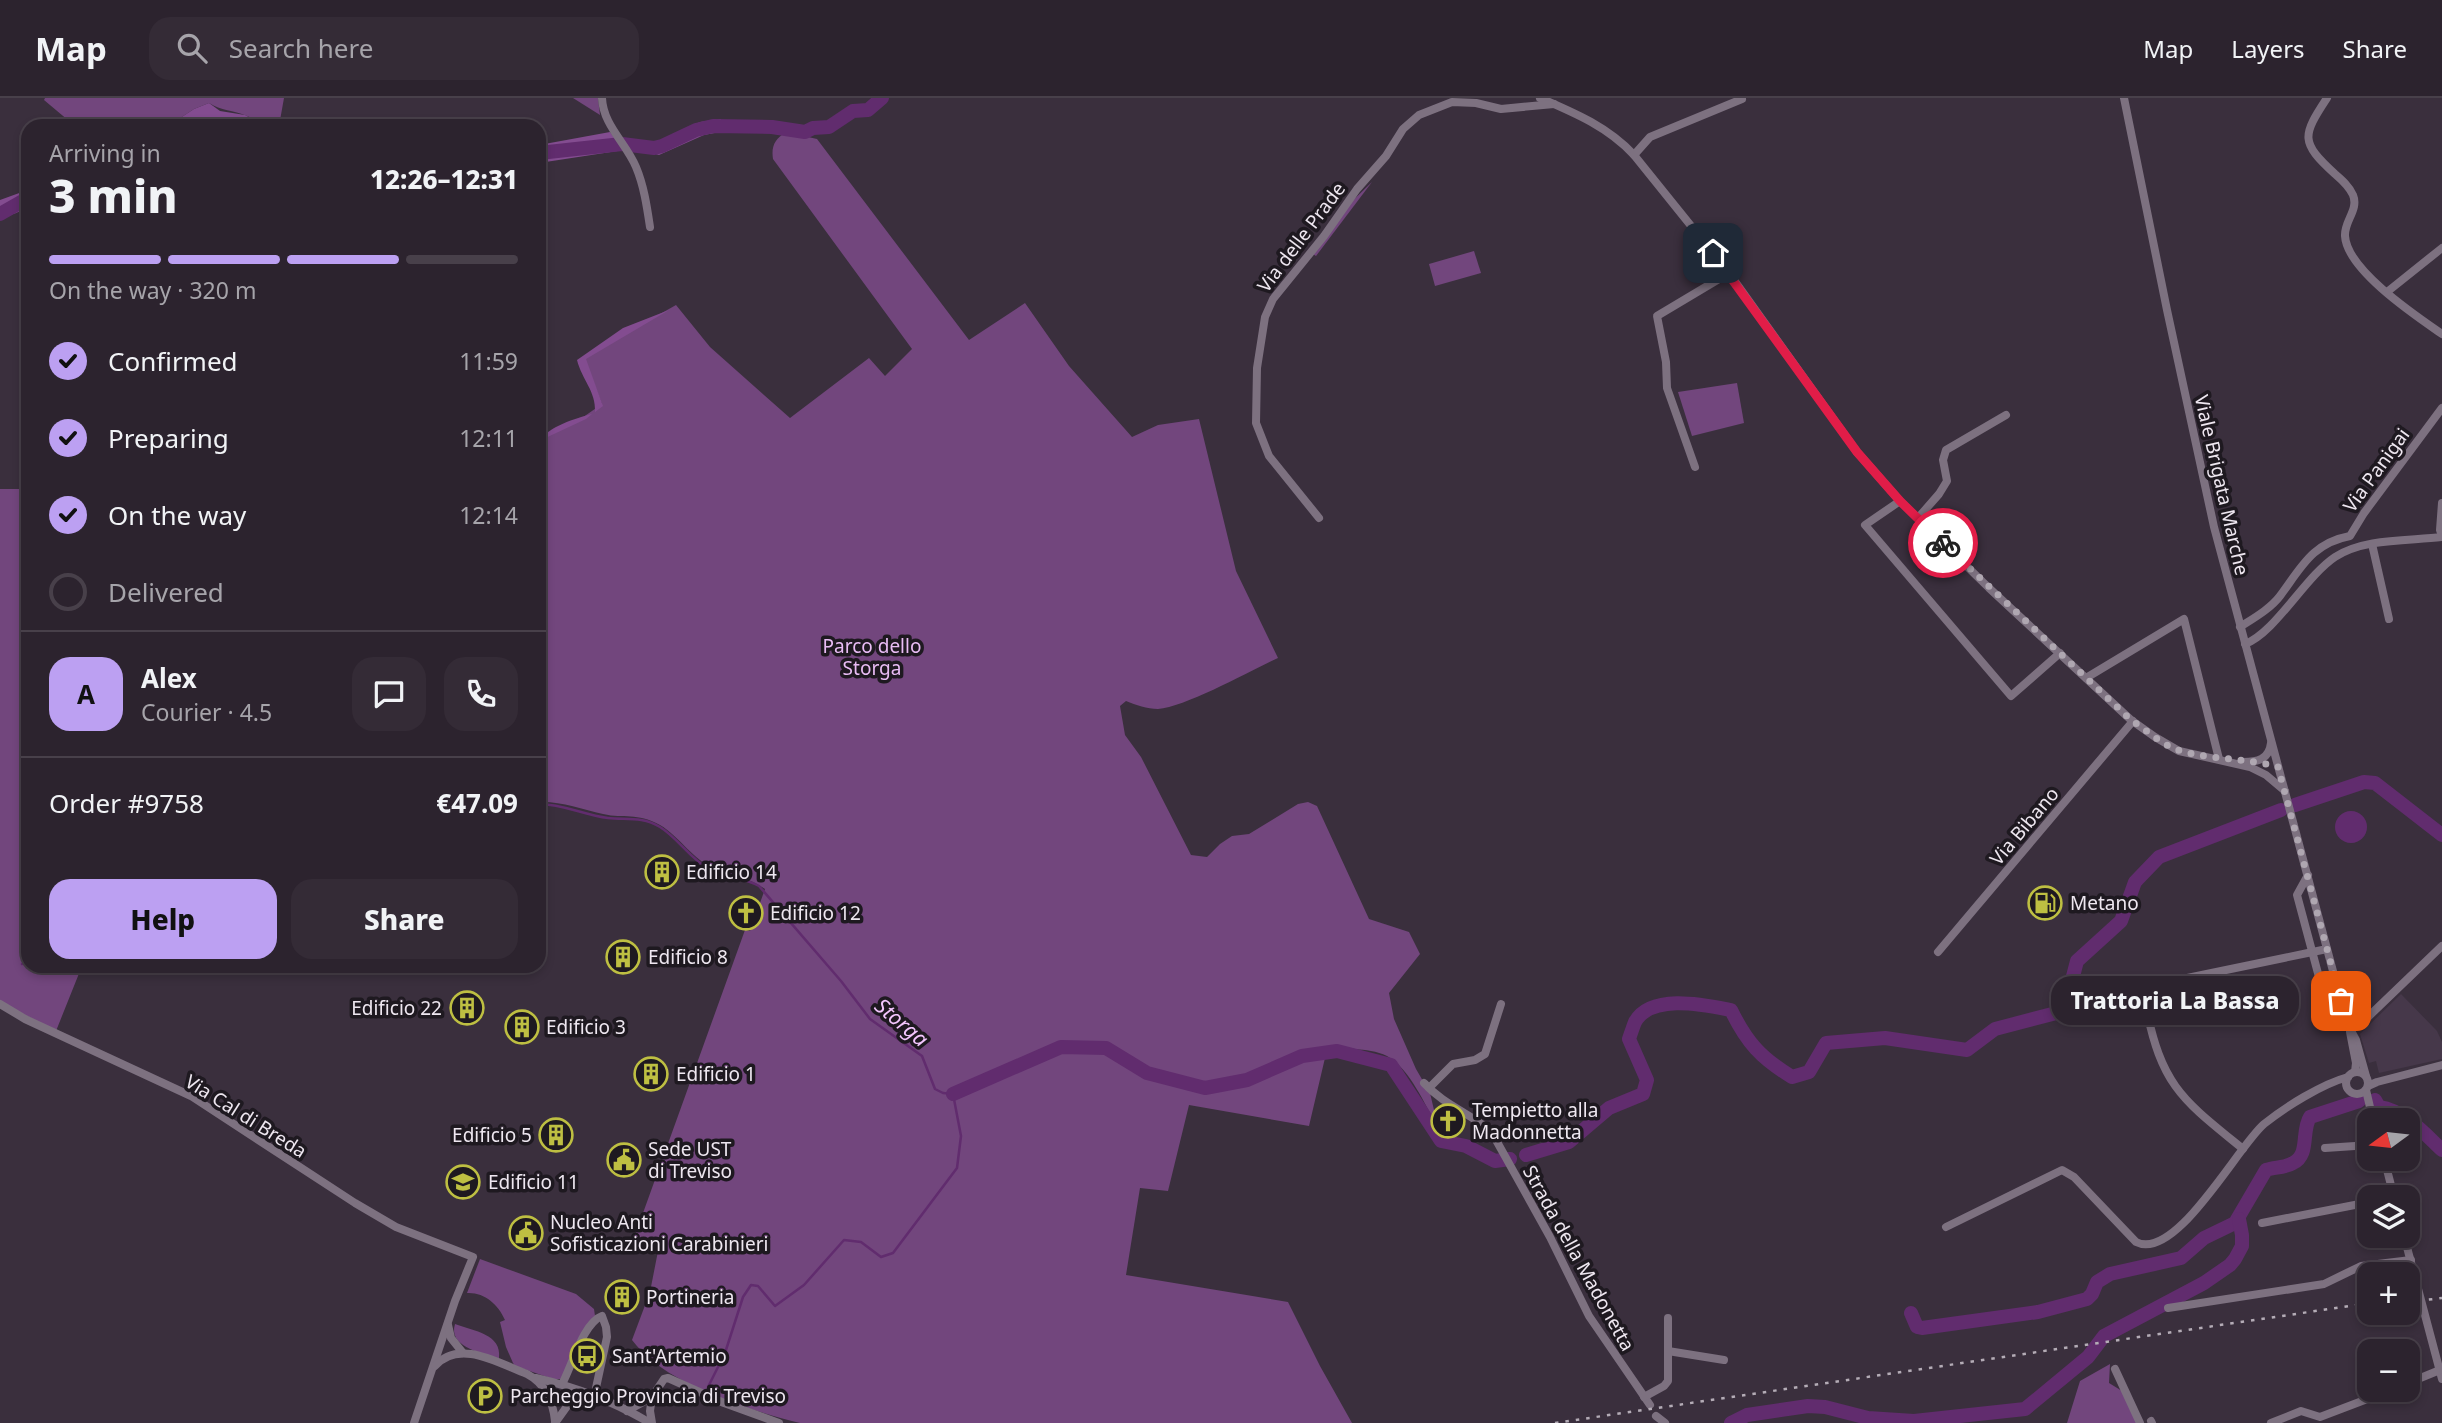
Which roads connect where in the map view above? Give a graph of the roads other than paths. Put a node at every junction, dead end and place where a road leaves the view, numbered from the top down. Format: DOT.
graph roads {
  1 [pos="602,98"];
  2 [pos="1540,98"];
  3 [pos="2124,98"];
  4 [pos="2327,98"];
  5 [pos="1742,99"];
  6 [pos="1554,104"];
  7 [pos="1634,155"];
  8 [pos="650,227"];
  9 [pos="2442,248"];
  10 [pos="1729,273"];
  11 [pos="2387,292"];
  12 [pos="2442,334"];
  13 [pos="2442,408"];
  14 [pos="2006,415"];
  15 [pos="1695,467"];
  16 [pos="1900,501"];
  17 [pos="2442,503"];
  18 [pos="1318,518"];
  19 [pos="1918,518"];
  20 [pos="2350,536"];
  21 [pos="2442,537"];
  22 [pos="2372,544"];
  23 [pos="2351,549"];
  24 [pos="2389,619"];
  25 [pos="2240,627"];
  26 [pos="2245,644"];
  27 [pos="2060,653"];
  28 [pos="2086,678"];
  29 [pos="2133,721"];
  30 [pos="2271,741"];
  31 [pos="2219,758"];
  32 [pos="2233,761"];
  33 [pos="2251,762"];
  34 [pos="2279,769"];
  35 [pos="2266,775"];
  36 [pos="2285,791"];
  37 [pos="2308,875"];
  38 [pos="2442,946"];
  39 [pos="2328,949"];
  40 [pos="1938,952"];
  41 [pos="2312,952"];
  42 [pos="0,1004"];
  43 [pos="1501,1004"];
  44 [pos="2146,1007"];
  45 [pos="2104,1016"];
  46 [pos="2348,1024"];
  47 [pos="2442,1065"];
  48 [pos="2349,1077"];
  49 [pos="2365,1085"];
  50 [pos="2370,1108"];
  51 [pos="2357,1146"];
  52 [pos="2325,1148"];
  53 [pos="2243,1149"];
  54 [pos="2357,1205"];
  55 [pos="2262,1223"];
  56 [pos="1946,1227"];
  57 [pos="2408,1248"];
  58 [pos="2411,1260"];
  59 [pos="2168,1308"];
  60 [pos="1668,1318"];
  61 [pos="448,1324"];
  62 [pos="1668,1351"];
  63 [pos="463,1353"];
  64 [pos="1724,1360"];
  65 [pos="433,1368"];
  66 [pos="2115,1369"];
  67 [pos="2441,1375"];
  68 [pos="536,1378"];
  69 [pos="2420,1380"];
  70 [pos="562,1384"];
  71 [pos="581,1392"];
  72 [pos="594,1397"];
  73 [pos="652,1397"];
  74 [pos="1644,1397"];
  75 [pos="2361,1402"];
  76 [pos="1650,1405"];
  77 [pos="627,1411"];
  78 [pos="555,1422"];
  79 [pos="414,1423"];
  80 [pos="651,1423"];
  81 [pos="779,1423"];
  82 [pos="2140,1423"];
  83 [pos="2270,1423"];
  1 -- 8 [label="street"];
  2 -- 6 [label="street"];
  3 -- 25 [label="street, Viale Brigata Marche"];
  4 -- 11 [label="street"];
  5 -- 7 [label="street"];
  6 -- 7 [label="street"];
  6 -- 18 [label="street, Via delle Prade"];
  7 -- 10 [label="street"];
  9 -- 11 [label="street"];
  10 -- 15 [label="street"];
  10 -- 16 [label="street"];
  11 -- 12 [label="street"];
  13 -- 20 [label="street, Via Panigai"];
  14 -- 19 [label="street"];
  16 -- 19 [label="street"];
  16 -- 27 [label="street"];
  17 -- 21 [label="street"];
  19 -- 27 [label="street"];
  20 -- 23 [label="street"];
  20 -- 25 [label="street, Via Panigai"];
  21 -- 22 [label="street"];
  22 -- 23 [label="street"];
  22 -- 24 [label="street"];
  23 -- 26 [label="street"];
  25 -- 26 [label="street, Viale Brigata Marche"];
  26 -- 30 [label="street, Viale Brigata Marche"];
  27 -- 28 [label="street"];
  28 -- 29 [label="street"];
  28 -- 31 [label="street"];
  29 -- 31 [label="street"];
  29 -- 40 [label="street, Via Bibano"];
  30 -- 33 [label="street"];
  30 -- 34 [label="street, Viale Brigata Marche"];
  31 -- 32 [label="street"];
  32 -- 33 [label="street"];
  32 -- 35 [label="street"];
  33 -- 34 [label="street"];
  34 -- 35 [label="street"];
  34 -- 36 [label="street, Viale Brigata Marche"];
  35 -- 36 [label="street"];
  36 -- 37 [label="street, Viale Brigata Marche"];
  37 -- 39 [label="street, Viale Brigata Marche"];
  37 -- 41 [label="street, Viale Brigata Marche"];
  38 -- 46 [label="street"];
  39 -- 41 [label="street"];
  39 -- 46 [label="street, Viale Brigata Marche"];
  41 -- 44 [label="street"];
  41 -- 46 [label="street, Viale Brigata Marche"];
  42 -- 61 [label="street, Via Cal di Breda"];
  43 -- 74 [label="street, Strada della Madonetta"];
  44 -- 45 [label="street"];
  44 -- 53 [label="street"];
  46 -- 48 [label="street, Viale Brigata Marche"];
  46 -- 49 [label="street, Viale Brigata Marche"];
  47 -- 49 [label="street"];
  48 -- 49 [label="street"];
  48 -- 49 [label="street"];
  48 -- 53 [label="street"];
  49 -- 50 [label="street, Viale Brigata Marche"];
  51 -- 52 [label="street"];
  53 -- 56 [label="street"];
  54 -- 55 [label="street"];
  57 -- 58 [label="street"];
  58 -- 59 [label="street"];
  58 -- 67 [label="street"];
  60 -- 62 [label="street, Strada della Madonetta"];
  61 -- 63 [label="street"];
  61 -- 65 [label="street"];
  62 -- 64 [label="street"];
  62 -- 74 [label="street, Strada della Madonetta"];
  63 -- 65 [label="street"];
  63 -- 68 [label="street"];
  65 -- 79 [label="street"];
  66 -- 82 [label="street"];
  67 -- 69 [label="street"];
  68 -- 70 [label="street"];
  68 -- 78 [label="street"];
  70 -- 71 [label="street"];
  70 -- 72 [label="street"];
  71 -- 72 [label="street"];
  71 -- 78 [label="street"];
  72 -- 77 [label="street"];
  73 -- 77 [label="street"];
  73 -- 80 [label="street"];
  73 -- 81 [label="street"];
  74 -- 76 [label="street, Strada della Madonetta"];
  75 -- 83 [label="street"];
  77 -- 80 [label="street"];
}
